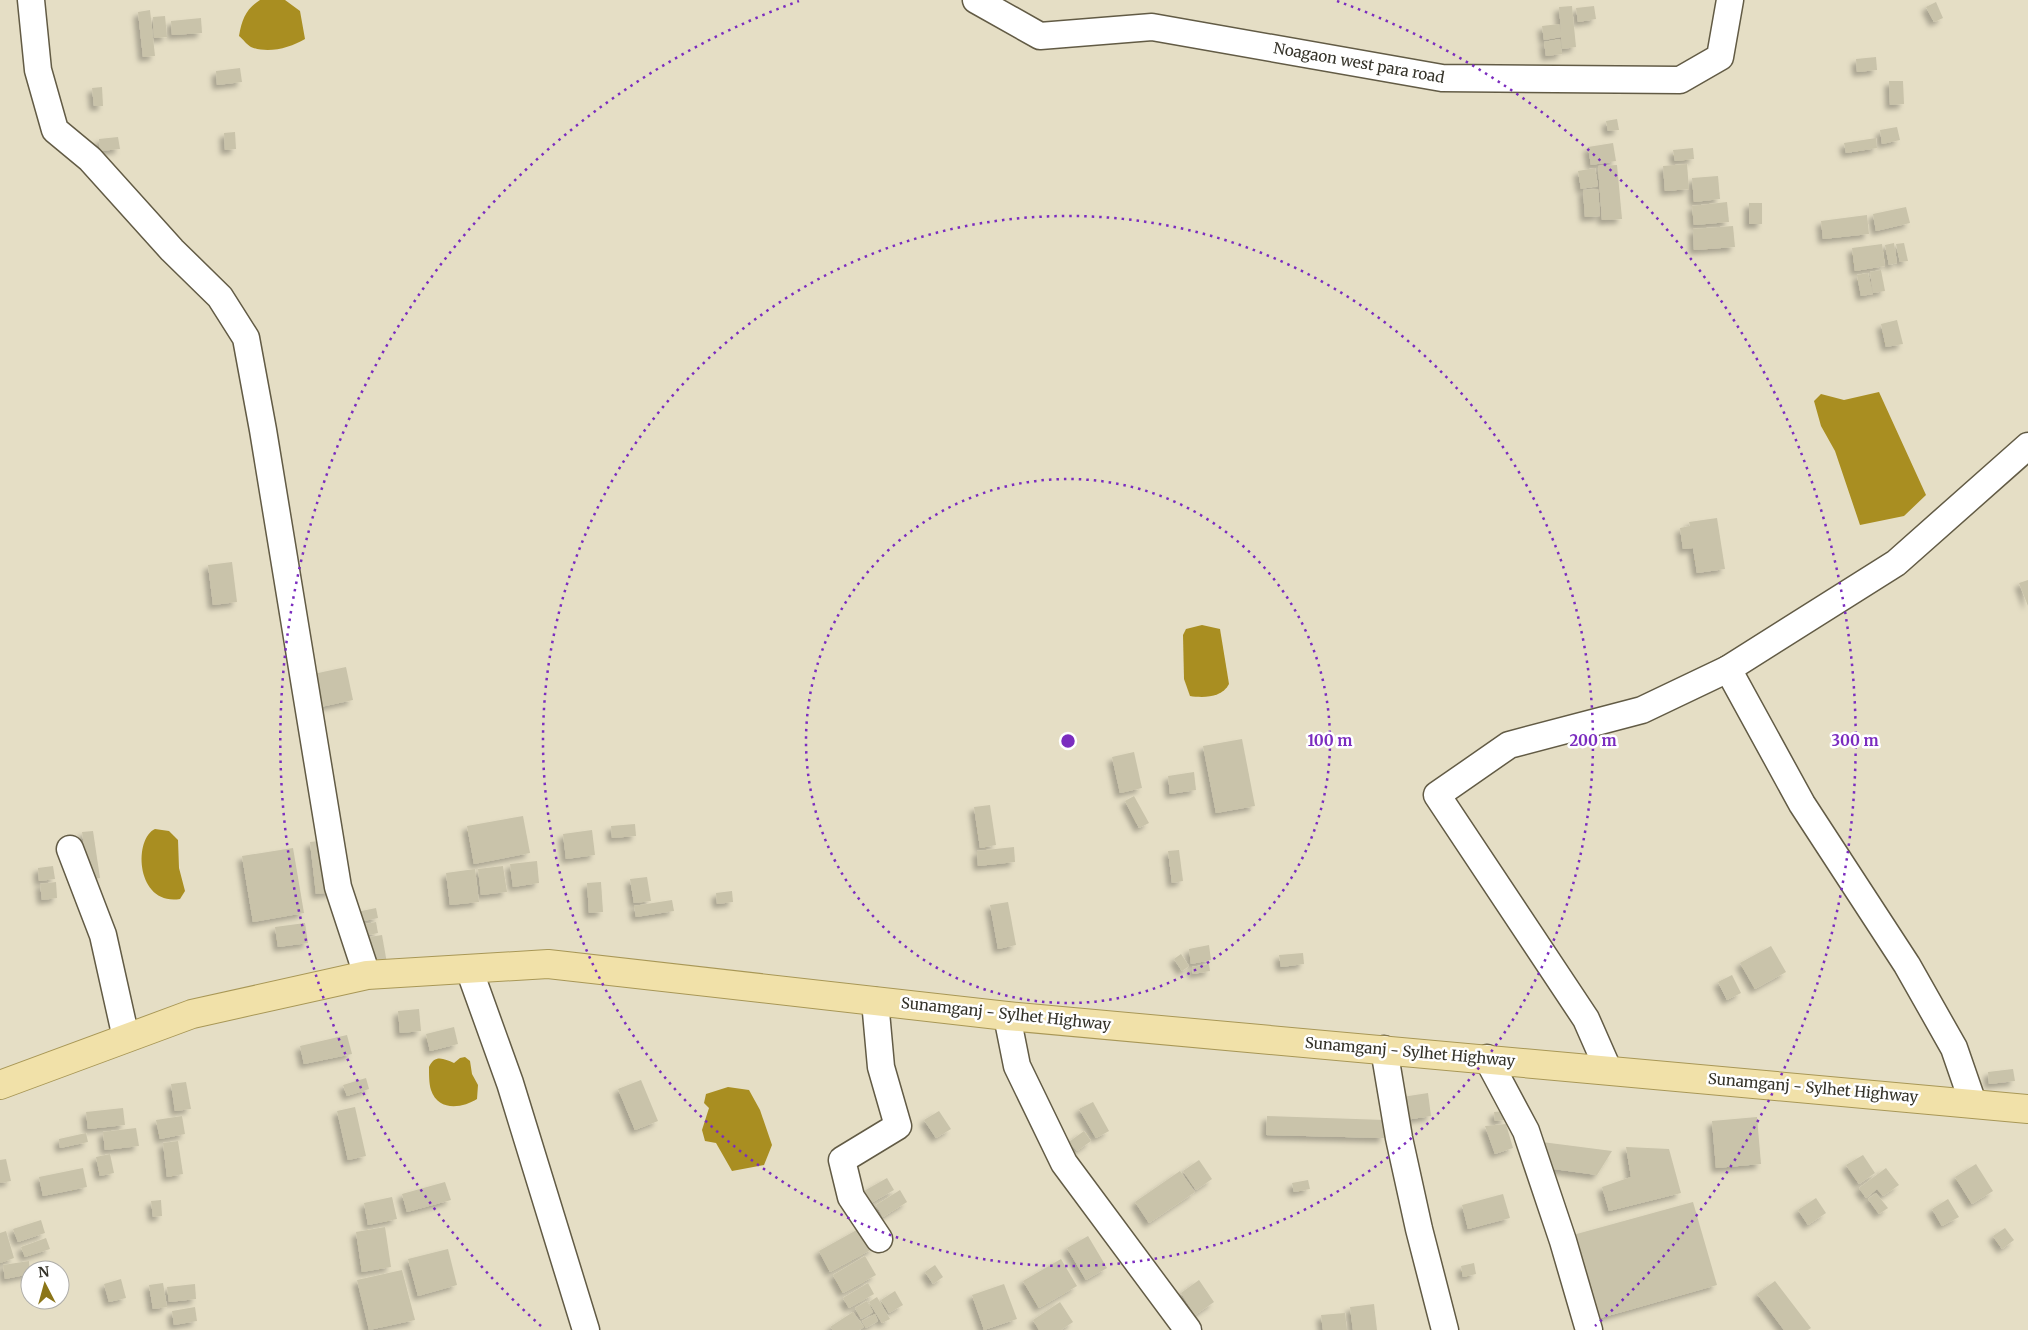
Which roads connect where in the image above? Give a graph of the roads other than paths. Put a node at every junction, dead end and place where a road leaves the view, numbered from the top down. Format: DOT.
graph roads {
  1 [pos="31,0"];
  2 [pos="976,0"];
  3 [pos="1730,0"];
  4 [pos="2028,446"];
  5 [pos="1728,669"];
  6 [pos="70,849"];
  7 [pos="468,969"];
  8 [pos="367,976"];
  9 [pos="875,1001"];
  10 [pos="1006,1016"];
  11 [pos="126,1038"];
  12 [pos="1384,1049"];
  13 [pos="1487,1058"];
  14 [pos="1608,1070"];
  15 [pos="0,1085"];
  16 [pos="1973,1103"];
  17 [pos="2028,1109"];
  18 [pos="879,1239"];
  19 [pos="586,1330"];
  20 [pos="1188,1330"];
  21 [pos="1445,1330"];
  22 [pos="1589,1330"];
  1 -- 8 [label="street"];
  2 -- 3 [label="street, Noagaon west para road"];
  4 -- 5 [label="street"];
  5 -- 14 [label="street"];
  5 -- 16 [label="street"];
  6 -- 11 [label="street"];
  7 -- 8 [label="main road, Sunamganj - Sylhet Highway"];
  7 -- 9 [label="main road, Sunamganj - Sylhet Highway"];
  7 -- 19 [label="street"];
  8 -- 11 [label="main road, Sunamganj - Sylhet Highway"];
  9 -- 10 [label="main road, Sunamganj - Sylhet Highway"];
  9 -- 18 [label="street"];
  10 -- 12 [label="main road, Sunamganj - Sylhet Highway"];
  10 -- 20 [label="street"];
  11 -- 15 [label="main road, Sunamganj - Sylhet Highway"];
  12 -- 13 [label="main road, Sunamganj - Sylhet Highway"];
  12 -- 21 [label="street"];
  13 -- 14 [label="main road, Sunamganj - Sylhet Highway"];
  13 -- 22 [label="street"];
  14 -- 16 [label="main road, Sunamganj - Sylhet Highway"];
  16 -- 17 [label="main road, Sunamganj - Sylhet Highway"];
}
